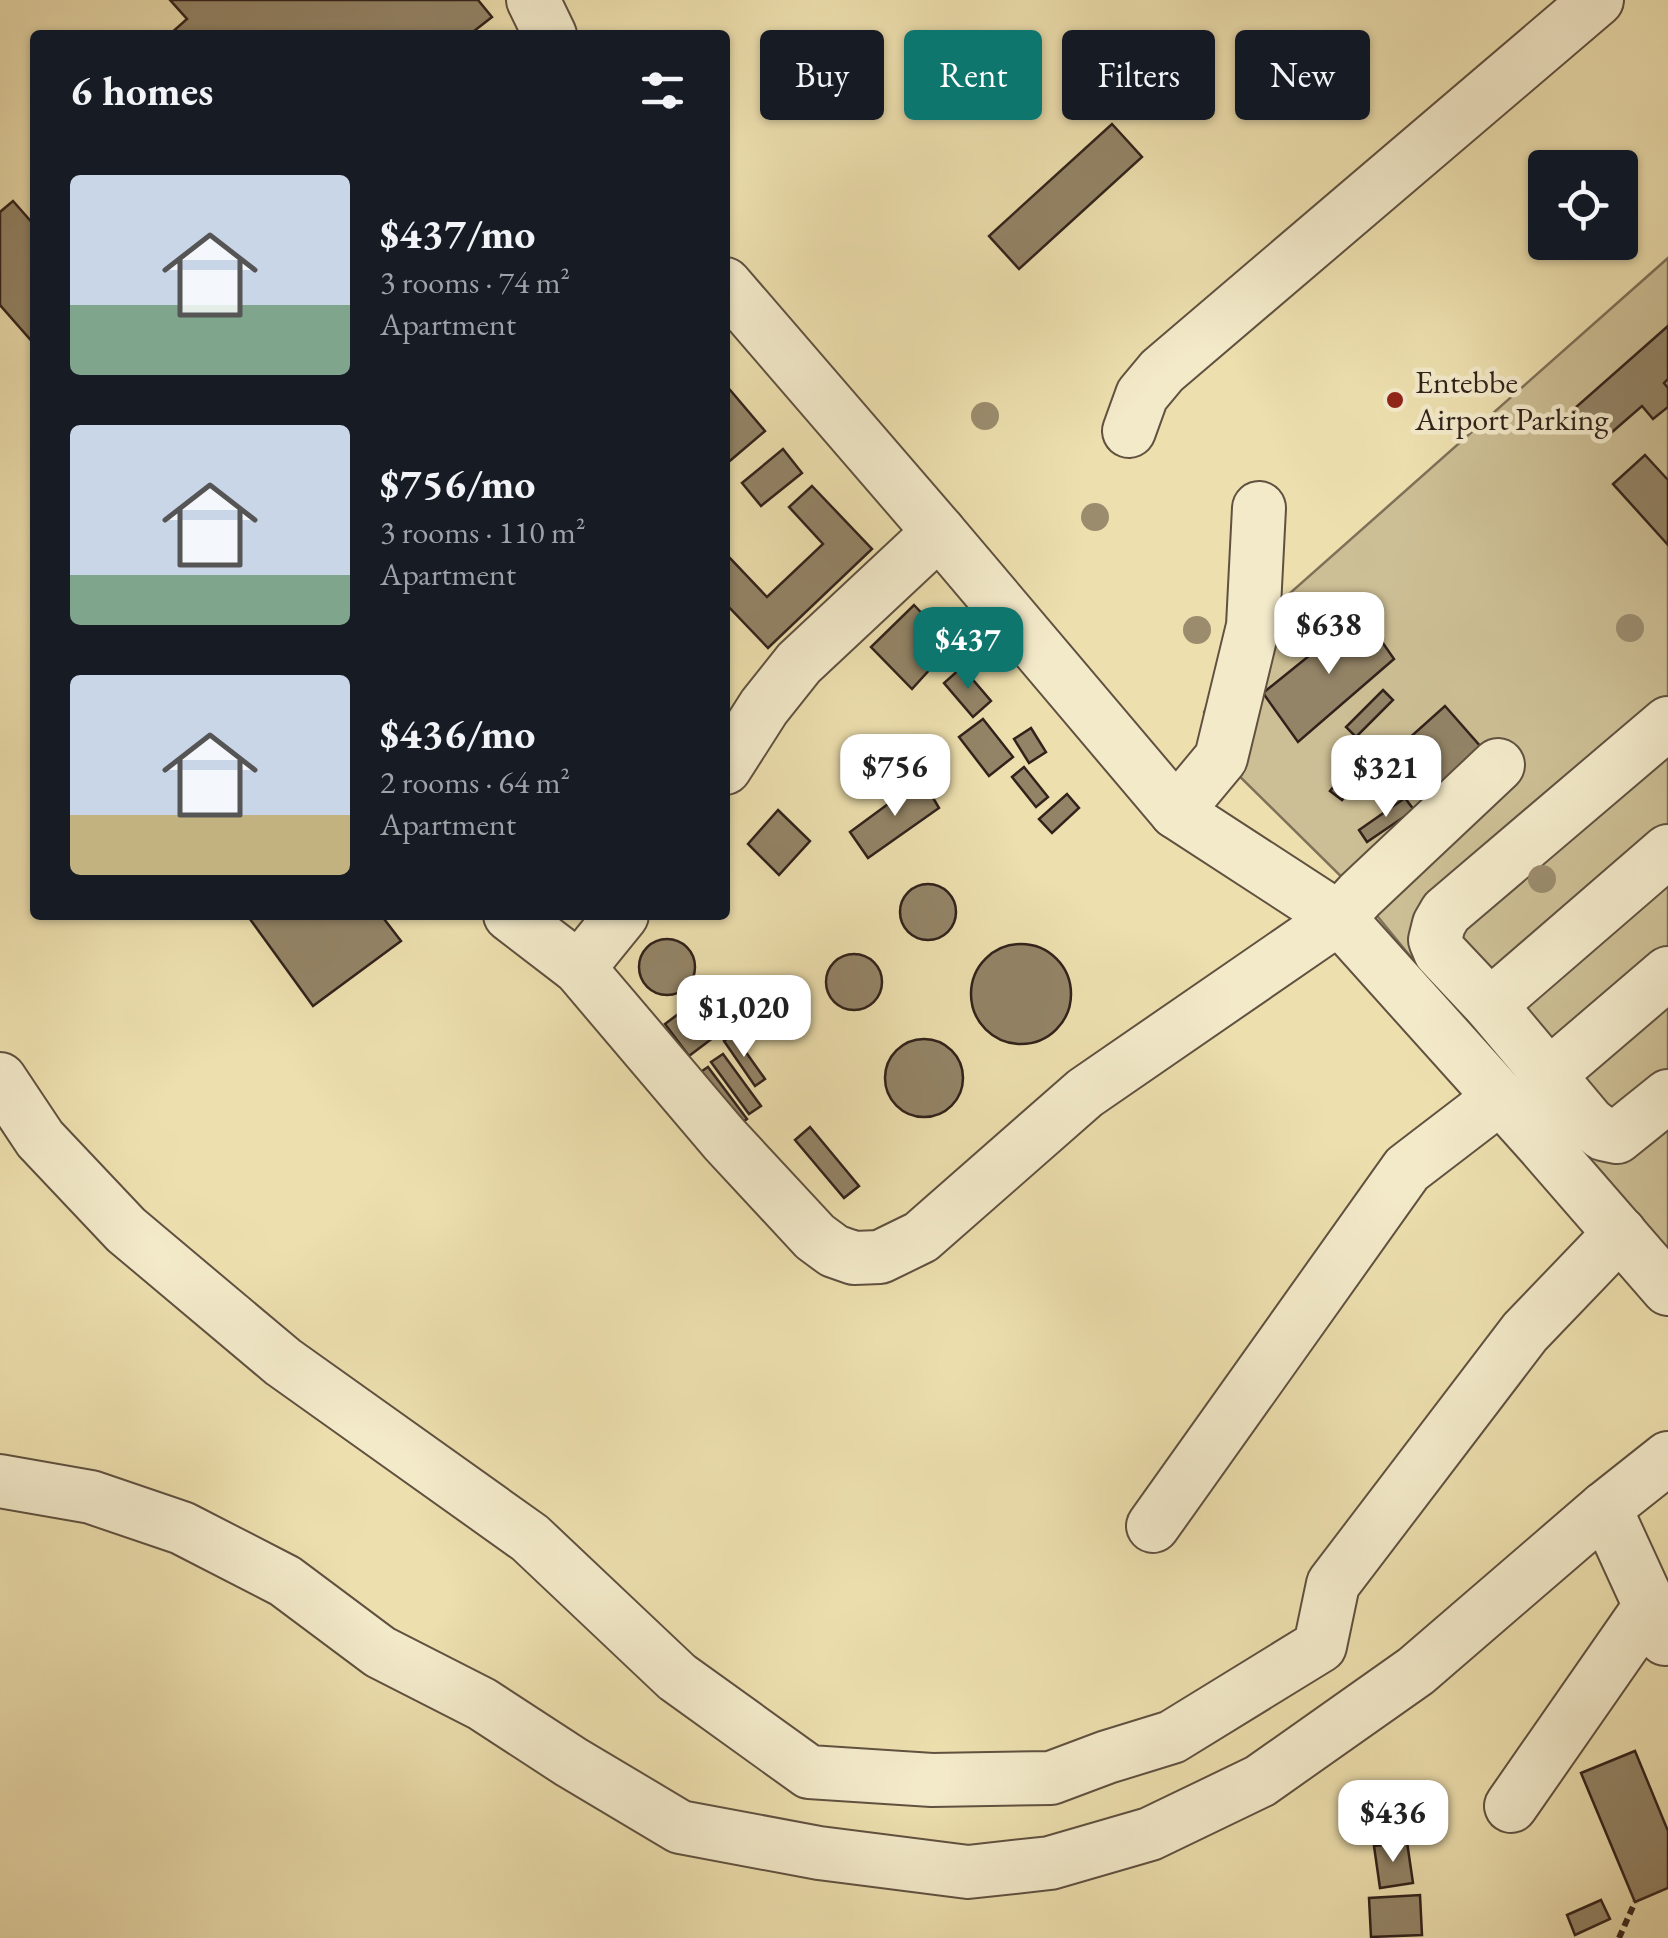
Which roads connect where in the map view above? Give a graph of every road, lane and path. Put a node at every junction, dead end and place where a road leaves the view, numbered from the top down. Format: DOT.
graph roads {
  1 [pos="534,0"];
  2 [pos="1596,0"];
  3 [pos="548,30"];
  4 [pos="730,290"];
  5 [pos="1129,430"];
  6 [pos="1259,508"];
  7 [pos="940,532"];
  8 [pos="1668,723"];
  9 [pos="730,760"];
  10 [pos="1498,765"];
  11 [pos="1176,812"];
  12 [pos="1668,851"];
  13 [pos="1339,918"];
  14 [pos="517,920"];
  15 [pos="618,920"];
  16 [pos="579,968"];
  17 [pos="1668,973"];
  18 [pos="1490,1004"];
  19 [pos="1550,1074"];
  20 [pos="0,1079"];
  21 [pos="1668,1096"];
  22 [pos="1500,1097"];
  23 [pos="1620,1233"];
  24 [pos="1668,1289"];
  25 [pos="1668,1458"];
  26 [pos="0,1481"];
  27 [pos="1605,1508"];
  28 [pos="1154,1526"];
  29 [pos="1659,1625"];
  30 [pos="809,1772"];
  31 [pos="1511,1806"];
  32 [pos="835,1855"];
  33 [pos="1635,1902"];
  34 [pos="1620,1938"];
  1 -- 3 [label="lane"];
  2 -- 5 [label="lane"];
  4 -- 7 [label="lane"];
  6 -- 11 [label="lane"];
  7 -- 9 [label="lane"];
  7 -- 11 [label="lane"];
  8 -- 18 [label="lane"];
  10 -- 13 [label="lane"];
  11 -- 13 [label="lane"];
  12 -- 18 [label="lane"];
  13 -- 16 [label="lane"];
  13 -- 22 [label="lane"];
  14 -- 16 [label="lane"];
  15 -- 16 [label="lane"];
  17 -- 19 [label="lane"];
  18 -- 19 [label="lane"];
  19 -- 21 [label="lane"];
  20 -- 30 [label="lane"];
  22 -- 23 [label="lane"];
  22 -- 28 [label="lane"];
  23 -- 24 [label="lane"];
  23 -- 30 [label="lane"];
  25 -- 27 [label="lane"];
  26 -- 32 [label="lane"];
  27 -- 29 [label="lane"];
  27 -- 32 [label="lane"];
  29 -- 31 [label="lane"];
  30 -- 32 [label="lane"];
  33 -- 34 [label="path"];
}
